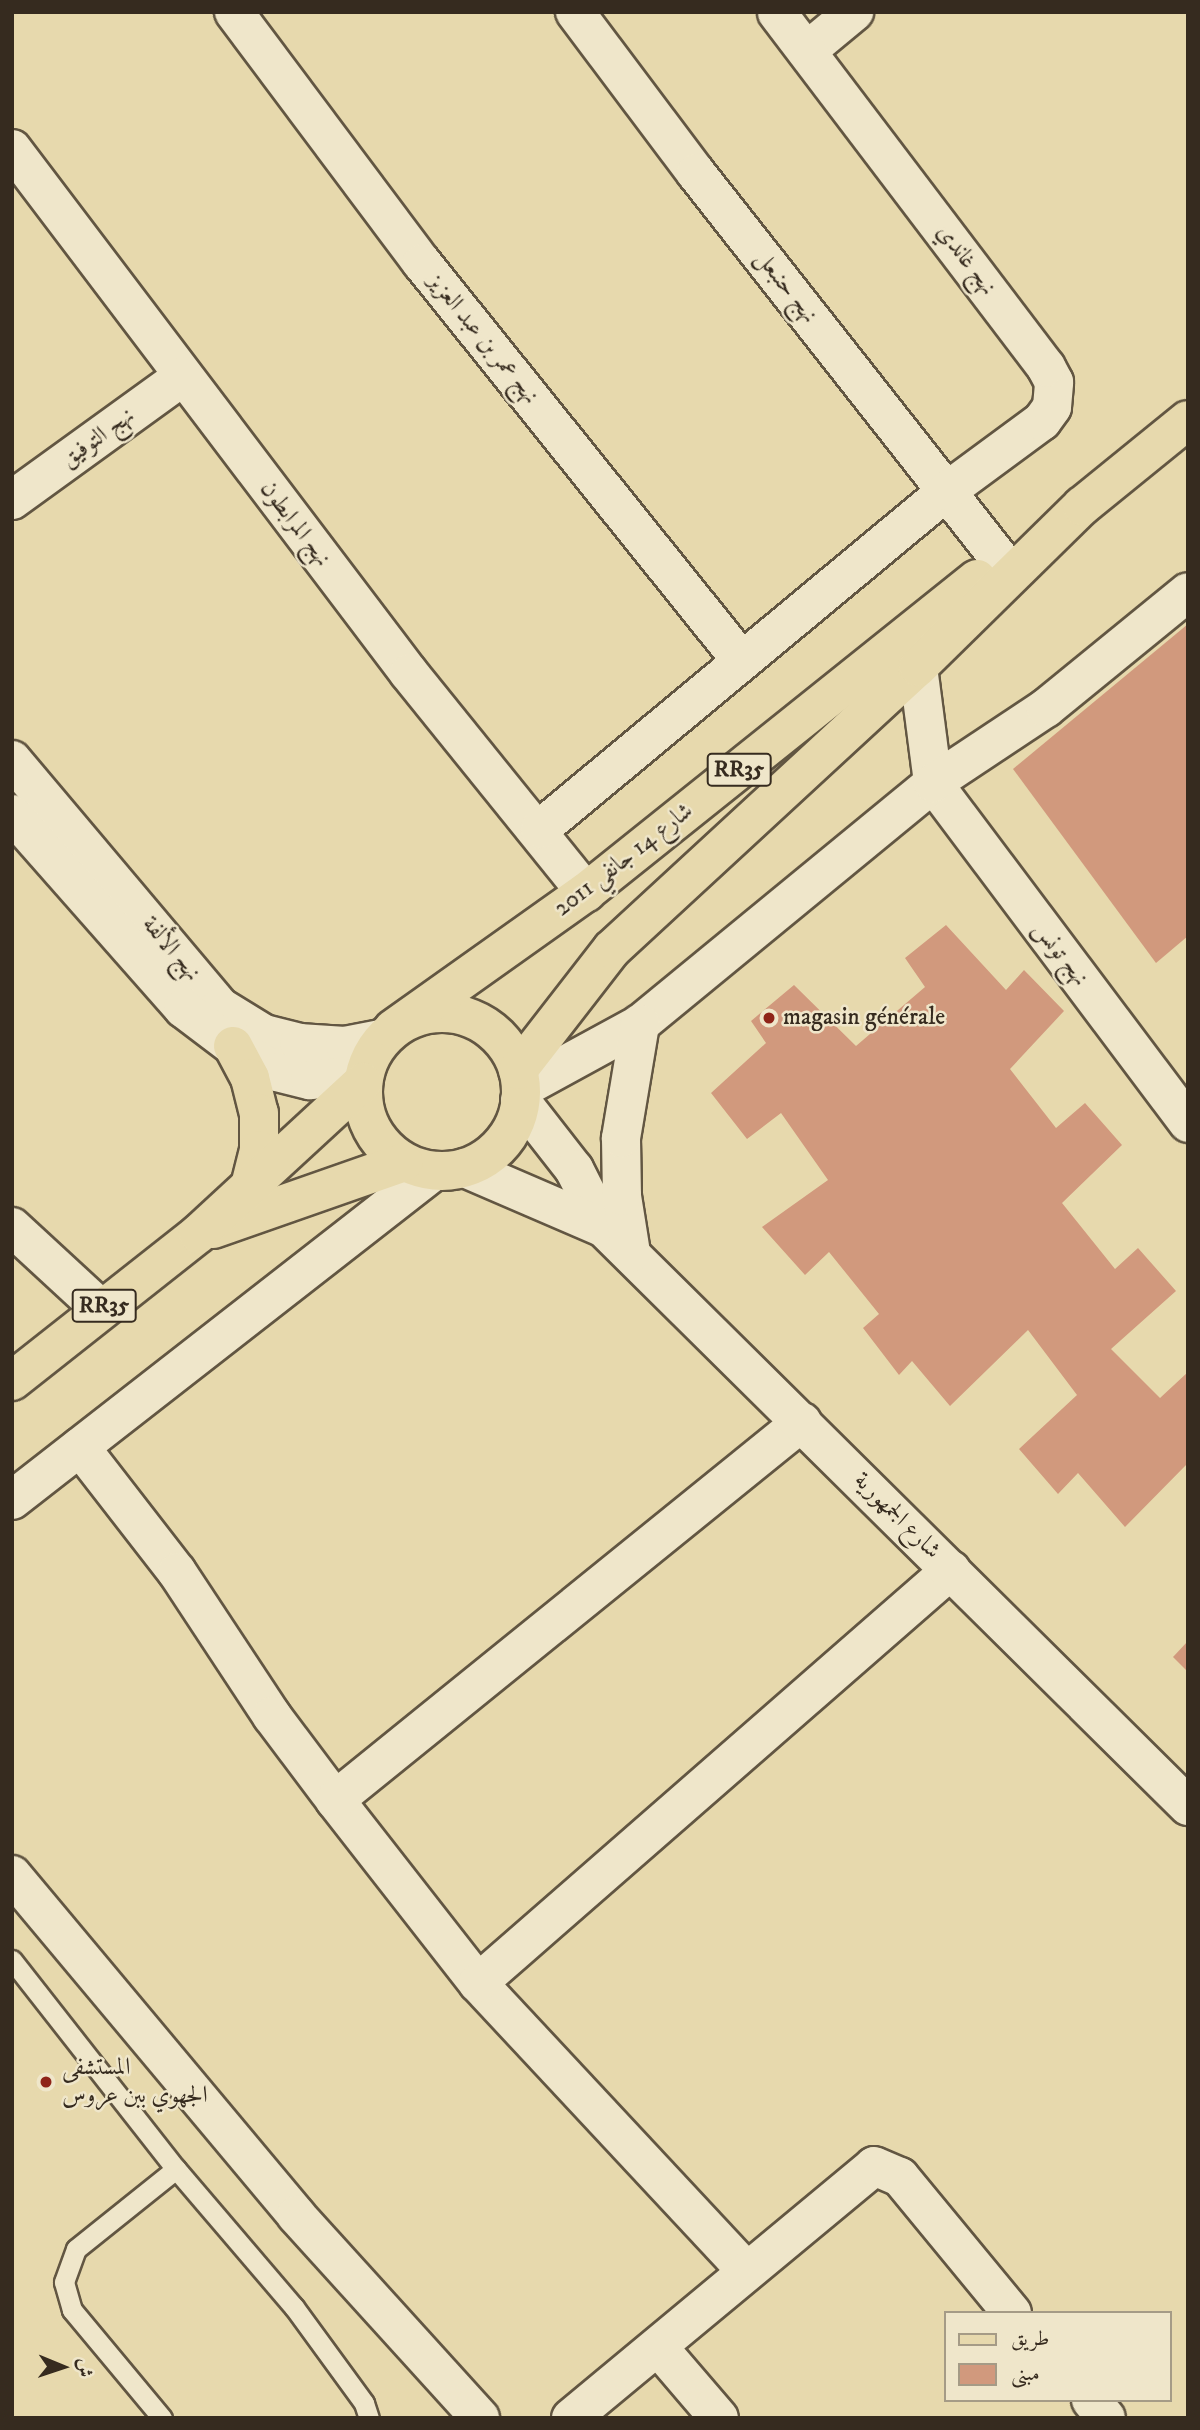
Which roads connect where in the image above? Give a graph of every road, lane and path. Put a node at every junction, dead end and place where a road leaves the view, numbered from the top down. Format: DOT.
graph roads {
  1 [pos="234,12"];
  2 [pos="575,12"];
  3 [pos="777,12"];
  4 [pos="854,12"];
  5 [pos="808,50"];
  6 [pos="12,149"];
  7 [pos="183,376"];
  8 [pos="1188,420"];
  9 [pos="947,491"];
  10 [pos="12,500"];
  11 [pos="1082,506"];
  12 [pos="1001,559"];
  13 [pos="1188,592"];
  14 [pos="741,660"];
  15 [pos="918,667"];
  16 [pos="12,760"];
  17 [pos="933,783"];
  18 [pos="12,814"];
  19 [pos="540,829"];
  20 [pos="82,869"];
  21 [pos="586,892"];
  22 [pos="640,1024"];
  23 [pos="388,1034"];
  24 [pos="233,1046"];
  25 [pos="363,1079"];
  26 [pos="520,1087"];
  27 [pos="1188,1123"];
  28 [pos="434,1167"];
  29 [pos="250,1186"];
  30 [pos="12,1227"];
  31 [pos="198,1234"];
  32 [pos="618,1241"];
  33 [pos="101,1309"];
  34 [pos="12,1381"];
  35 [pos="802,1422"];
  36 [pos="80,1447"];
  37 [pos="12,1500"];
  38 [pos="951,1570"];
  39 [pos="335,1800"];
  40 [pos="1188,1806"];
  41 [pos="12,1875"];
  42 [pos="12,1960"];
  43 [pos="478,1983"];
  44 [pos="176,2169"];
  45 [pos="745,2269"];
  46 [pos="1010,2311"];
  47 [pos="659,2348"];
  48 [pos="1093,2402"];
  49 [pos="162,2418"];
  50 [pos="369,2418"];
  51 [pos="480,2418"];
  52 [pos="571,2418"];
  53 [pos="719,2418"];
  54 [pos="1106,2418"];
  1 -- 14 [label="street, نهج عمر بن عبد العزيز"];
  2 -- 9 [label="street, نهج حنبعل"];
  3 -- 5 [label="street, نهج غاندي"];
  4 -- 5 [label="street"];
  5 -- 9 [label="street, نهج غاندي"];
  6 -- 7 [label="street, نهج المرابطون"];
  7 -- 10 [label="street, نهج التوفيق"];
  7 -- 19 [label="street, نهج المرابطون"];
  8 -- 11 [label="main road, شارع 14 جانفي 2011 / RR35"];
  9 -- 12 [label="street, نهج حنبعل"];
  9 -- 14 [label="street, نهج غاندي"];
  11 -- 12 [label="main road, شارع 14 جانفي 2011 / RR35"];
  11 -- 15 [label="main road, شارع 14 جانفي 2011 / RR35"];
  12 -- 21 [label="main road, شارع 14 جانفي 2011 / RR35"];
  13 -- 17 [label="street"];
  14 -- 19 [label="street, نهج غاندي"];
  15 -- 17 [label="street"];
  15 -- 26 [label="main road, شارع 14 جانفي 2011 / RR35"];
  16 -- 20 [label="street, نهج الألفة"];
  17 -- 22 [label="street"];
  17 -- 27 [label="street, نهج تونس"];
  18 -- 20 [label="street, نهج الألفة"];
  19 -- 21 [label="street, نهج المرابطون"];
  20 -- 23 [label="street, نهج الألفة"];
  20 -- 24 [label="street, نهج الألفة"];
  21 -- 23 [label="main road, شارع 14 جانفي 2011 / RR35"];
  22 -- 26 [label="street"];
  22 -- 32 [label="street"];
  23 -- 25 [label="main road, RR35"];
  23 -- 26 [label="main road"];
  24 -- 25 [label="street, نهج الألفة"];
  24 -- 29 [label="main road"];
  25 -- 28 [label="main road"];
  25 -- 29 [label="main road, RR35"];
  26 -- 28 [label="main road, RR35"];
  26 -- 32 [label="street"];
  28 -- 31 [label="main road, RR35"];
  28 -- 32 [label="street"];
  28 -- 36 [label="street"];
  29 -- 31 [label="main road, RR35"];
  30 -- 33 [label="street"];
  31 -- 33 [label="main road, RR35"];
  32 -- 35 [label="street, شارع الجمهورية"];
  33 -- 34 [label="main road, RR35"];
  35 -- 38 [label="street, شارع الجمهورية"];
  35 -- 39 [label="street"];
  36 -- 37 [label="street"];
  36 -- 39 [label="street"];
  38 -- 40 [label="street, شارع الجمهورية"];
  38 -- 43 [label="street"];
  39 -- 43 [label="street"];
  41 -- 51 [label="street"];
  42 -- 44 [label="lane"];
  43 -- 45 [label="street"];
  44 -- 49 [label="lane"];
  44 -- 50 [label="lane"];
  45 -- 46 [label="street"];
  45 -- 47 [label="street"];
  47 -- 52 [label="street"];
  47 -- 53 [label="street"];
  48 -- 54 [label="street"];
}
